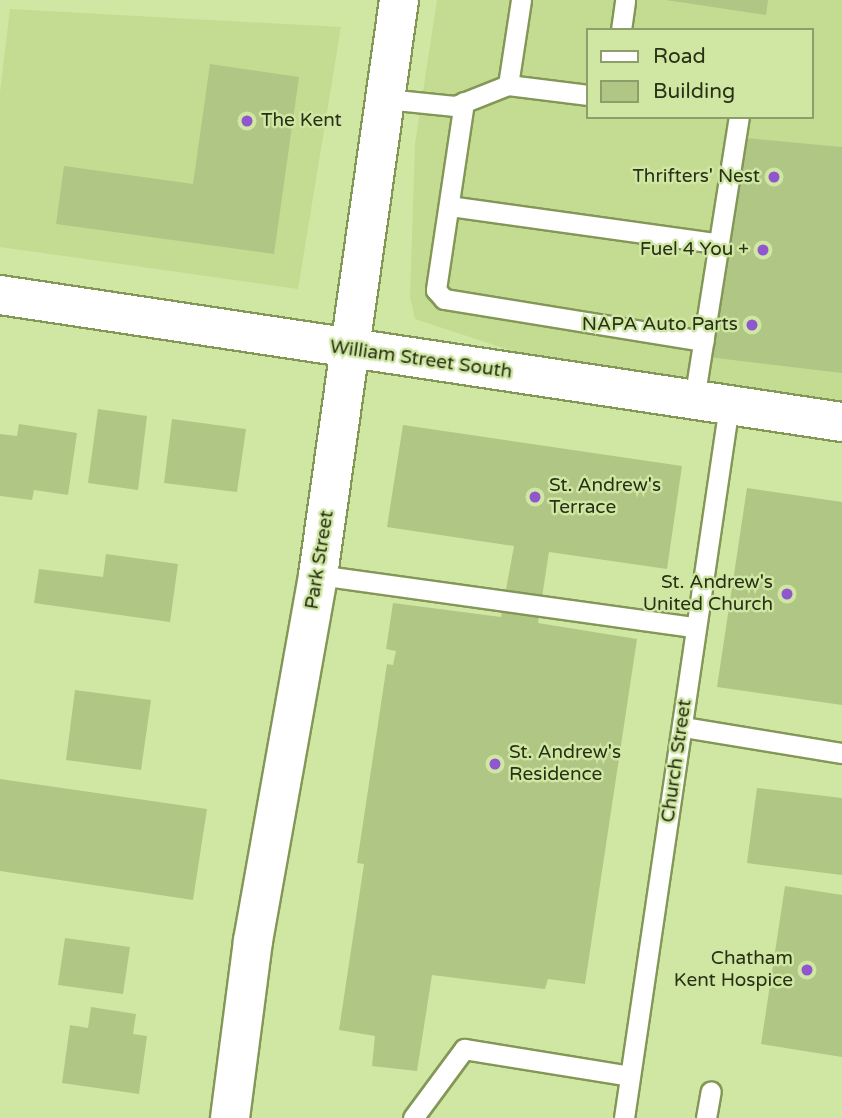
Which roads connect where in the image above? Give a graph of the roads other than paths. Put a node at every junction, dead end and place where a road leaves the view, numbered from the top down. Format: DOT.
graph roads {
  1 [pos="399,0"];
  2 [pos="521,0"];
  3 [pos="625,0"];
  4 [pos="621,28"];
  5 [pos="508,85"];
  6 [pos="586,95"];
  7 [pos="386,99"];
  8 [pos="464,102"];
  9 [pos="739,119"];
  10 [pos="449,206"];
  11 [pos="718,243"];
  12 [pos="0,295"];
  13 [pos="704,341"];
  14 [pos="351,348"];
  15 [pos="711,402"];
  16 [pos="842,422"];
  17 [pos="318,575"];
  18 [pos="692,627"];
  19 [pos="683,727"];
  20 [pos="842,753"];
  21 [pos="630,1076"];
  22 [pos="711,1091"];
  23 [pos="230,1118"];
  24 [pos="413,1118"];
  25 [pos="624,1118"];
  26 [pos="706,1118"];
  1 -- 7 [label="street, Park Street"];
  2 -- 5 [label="lane"];
  3 -- 4 [label="lane"];
  5 -- 6 [label="lane"];
  5 -- 8 [label="lane"];
  7 -- 8 [label="lane"];
  7 -- 14 [label="street, Park Street"];
  8 -- 10 [label="lane"];
  9 -- 11 [label="lane, Church Street"];
  10 -- 11 [label="lane"];
  10 -- 13 [label="lane"];
  11 -- 13 [label="lane, Church Street"];
  12 -- 14 [label="street, William Street South"];
  13 -- 15 [label="lane, Church Street"];
  14 -- 15 [label="street, William Street South"];
  14 -- 17 [label="street, Park Street"];
  15 -- 16 [label="street, William Street South"];
  15 -- 18 [label="lane, Church Street"];
  17 -- 18 [label="lane"];
  17 -- 23 [label="street, Park Street"];
  18 -- 19 [label="lane, Church Street"];
  19 -- 20 [label="lane"];
  19 -- 21 [label="lane, Church Street"];
  21 -- 24 [label="lane"];
  21 -- 25 [label="lane, Church Street"];
  22 -- 26 [label="lane"];
}
